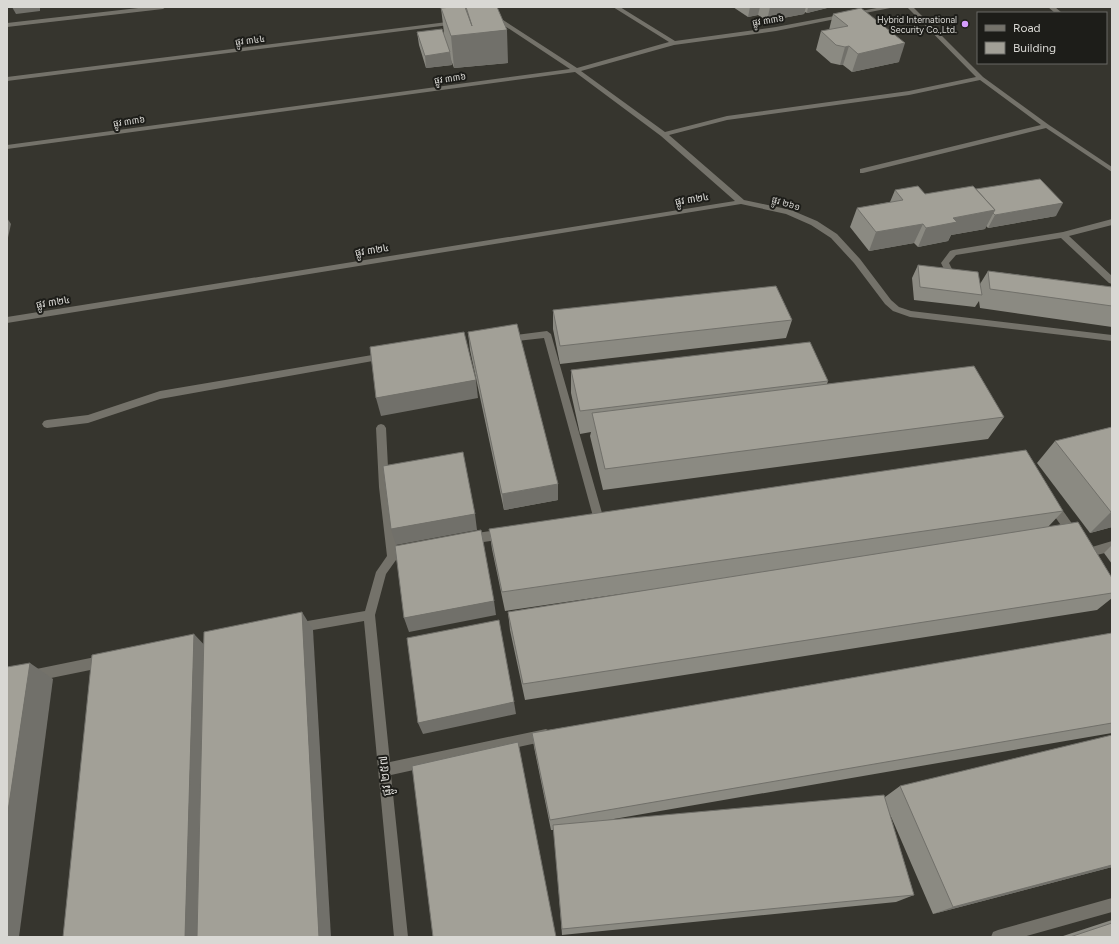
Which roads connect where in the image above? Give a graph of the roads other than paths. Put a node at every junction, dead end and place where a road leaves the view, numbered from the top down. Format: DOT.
graph roads {
  1 [pos="163,7"];
  2 [pos="479,7"];
  3 [pos="616,7"];
  4 [pos="892,7"];
  5 [pos="912,7"];
  6 [pos="463,22"];
  7 [pos="7,25"];
  8 [pos="674,43"];
  9 [pos="576,70"];
  10 [pos="981,78"];
  11 [pos="7,79"];
  12 [pos="1047,126"];
  13 [pos="664,134"];
  14 [pos="7,147"];
  15 [pos="1112,170"];
  16 [pos="863,171"];
  17 [pos="742,202"];
  18 [pos="1112,222"];
  19 [pos="1063,234"];
  20 [pos="968,281"];
  21 [pos="1112,282"];
  22 [pos="7,320"];
  23 [pos="1112,338"];
  24 [pos="501,339"];
  25 [pos="395,354"];
  26 [pos="47,424"];
  27 [pos="382,428"];
  28 [pos="1046,496"];
  29 [pos="599,520"];
  30 [pos="514,533"];
  31 [pos="459,541"];
  32 [pos="420,546"];
  33 [pos="1112,546"];
  34 [pos="1086,553"];
  35 [pos="392,557"];
  36 [pos="1095,564"];
  37 [pos="369,615"];
  38 [pos="283,630"];
  39 [pos="120,658"];
  40 [pos="96,662"];
  41 [pos="95,678"];
  42 [pos="7,681"];
  43 [pos="557,732"];
  44 [pos="384,770"];
  45 [pos="1112,905"];
  46 [pos="401,937"];
  47 [pos="998,937"];
  1 -- 7 [label="street"];
  2 -- 9 [label="street, ផ្លូវ ២៦១"];
  3 -- 8 [label="street"];
  4 -- 8 [label="street, ផ្លូវ ៣៣៦"];
  5 -- 10 [label="street"];
  6 -- 11 [label="street, ផ្លូវ ៣៤៤"];
  8 -- 9 [label="street, ផ្លូវ ៣៣៦"];
  9 -- 13 [label="street, ផ្លូវ ២៦១"];
  9 -- 14 [label="street, ផ្លូវ ៣៣៦"];
  10 -- 12 [label="street"];
  10 -- 13 [label="street"];
  12 -- 15 [label="street"];
  12 -- 16 [label="street"];
  13 -- 17 [label="street, ផ្លូវ ២៦១"];
  17 -- 22 [label="street, ផ្លូវ ៣២៤"];
  17 -- 23 [label="street, ផ្លូវ ២៦១"];
  18 -- 19 [label="street"];
  19 -- 20 [label="street"];
  19 -- 21 [label="street"];
  24 -- 29 [label="street"];
  25 -- 26 [label="street"];
  27 -- 35 [label="street"];
  28 -- 34 [label="street"];
  30 -- 31 [label="street"];
  32 -- 35 [label="street"];
  33 -- 34 [label="street"];
  34 -- 36 [label="street"];
  35 -- 37 [label="street"];
  37 -- 38 [label="street"];
  37 -- 44 [label="street, ផ្លូវ ២៥៧"];
  39 -- 40 [label="street"];
  40 -- 41 [label="street"];
  40 -- 42 [label="street"];
  43 -- 44 [label="street"];
  44 -- 46 [label="street, ផ្លូវ ២៥៧"];
  45 -- 47 [label="street"];
}
